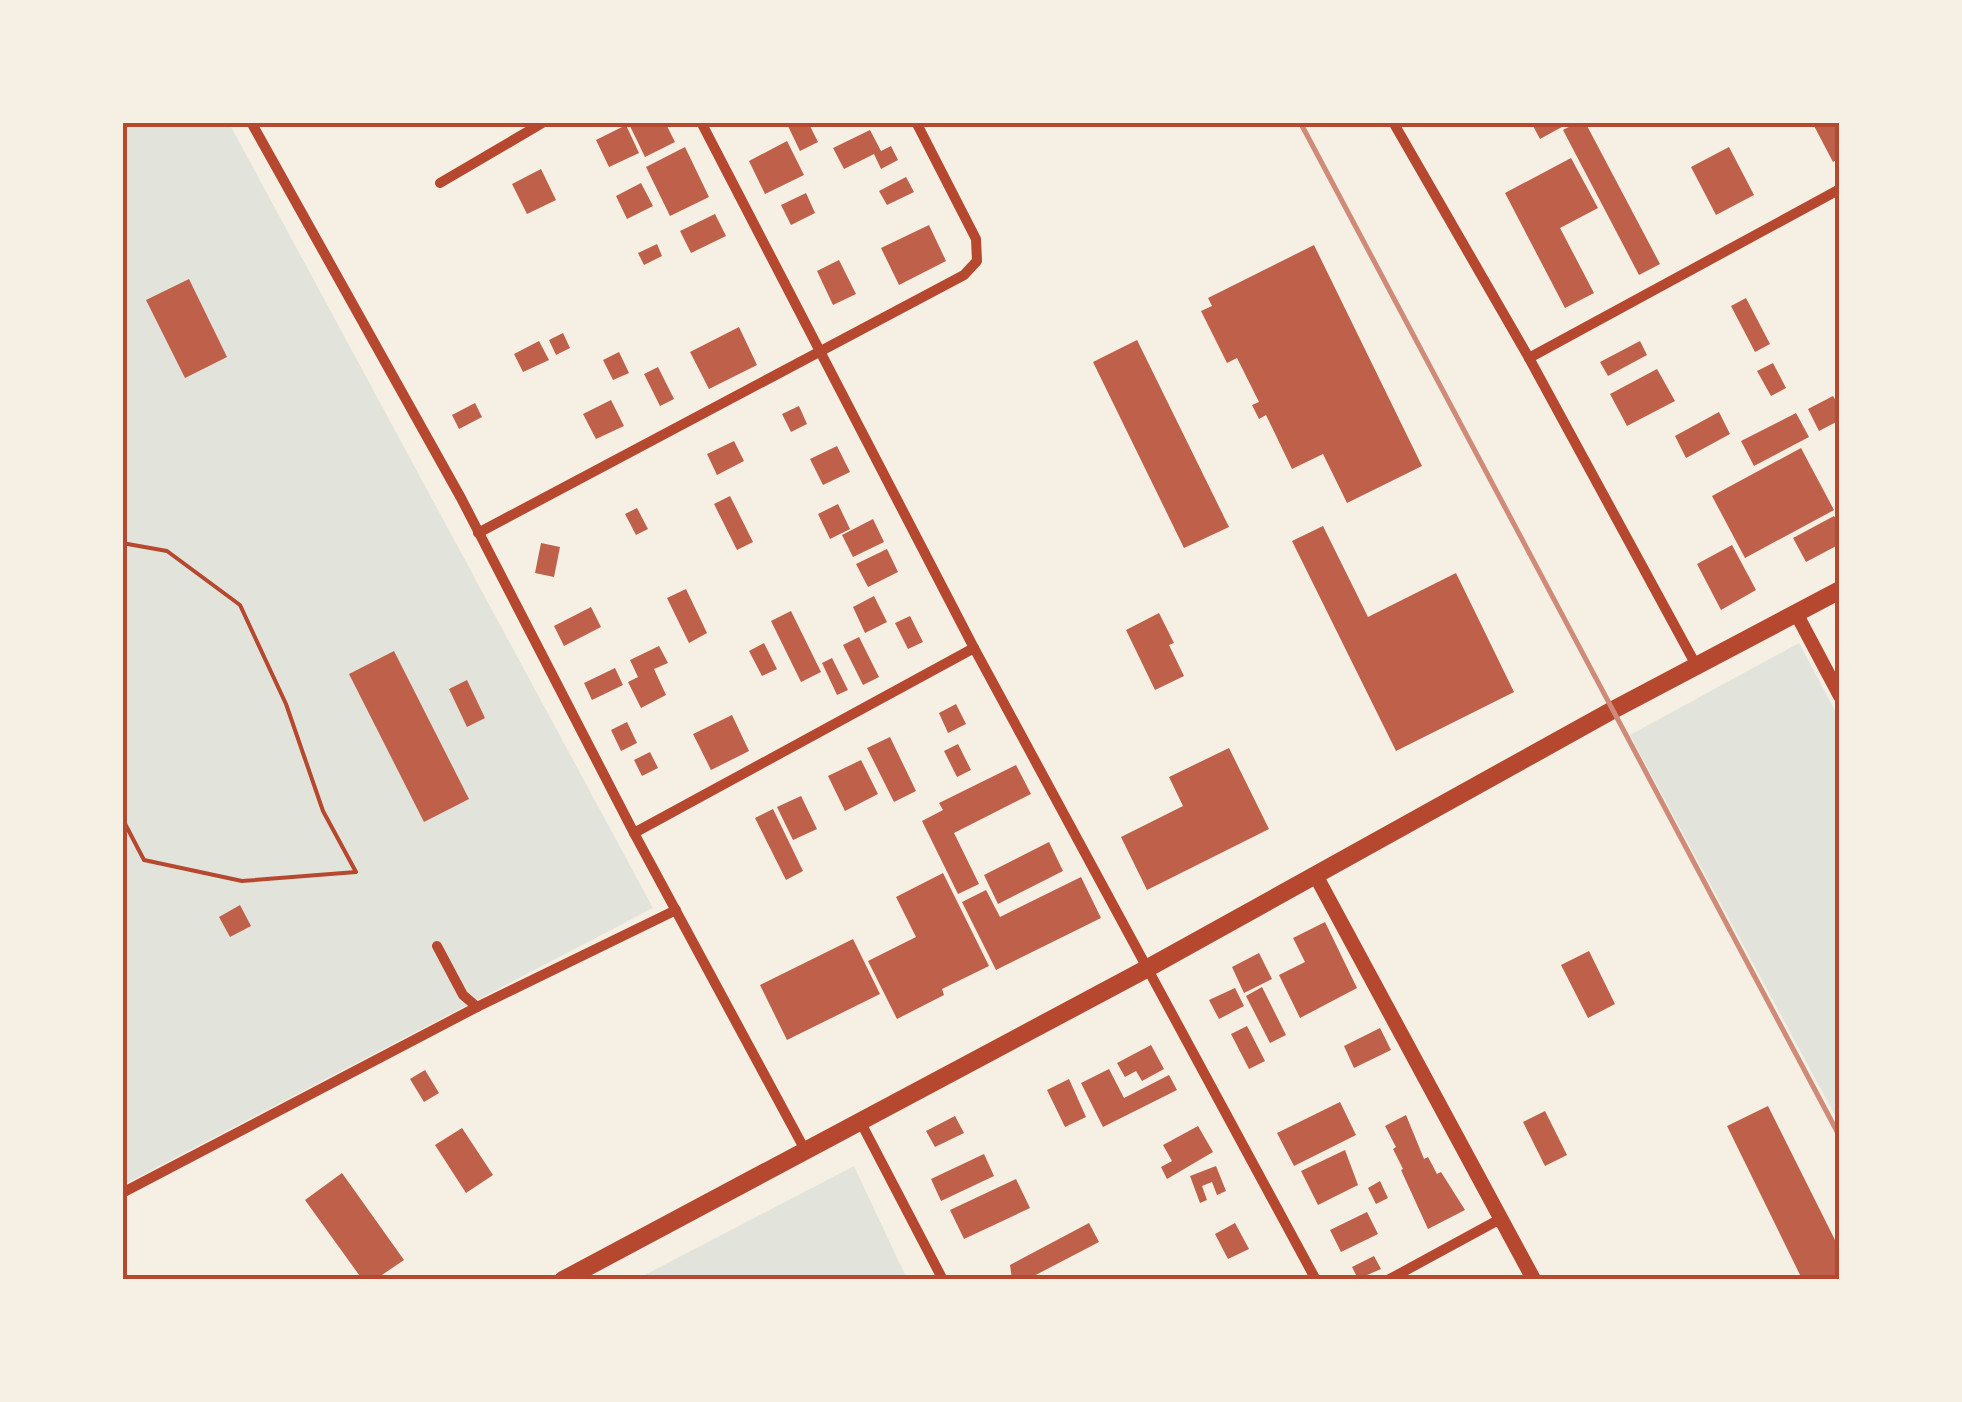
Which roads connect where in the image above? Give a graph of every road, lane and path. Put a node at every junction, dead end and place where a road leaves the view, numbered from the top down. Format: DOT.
graph roads {
  1 [pos="251,122"];
  2 [pos="544,122"];
  3 [pos="700,122"];
  4 [pos="916,122"];
  5 [pos="1392,122"];
  6 [pos="440,183"];
  7 [pos="1840,189"];
  8 [pos="818,352"];
  9 [pos="1529,358"];
  10 [pos="478,533"];
  11 [pos="122,543"];
  12 [pos="1840,590"];
  13 [pos="1796,613"];
  14 [pos="974,648"];
  15 [pos="1696,665"];
  16 [pos="1840,696"];
  17 [pos="122,818"];
  18 [pos="634,833"];
  19 [pos="1316,876"];
  20 [pos="676,910"];
  21 [pos="437,946"];
  22 [pos="1148,968"];
  23 [pos="477,1006"];
  24 [pos="860,1122"];
  25 [pos="805,1150"];
  26 [pos="122,1193"];
  27 [pos="1502,1218"];
  28 [pos="568,1278"];
  29 [pos="942,1280"];
  30 [pos="1316,1280"];
  31 [pos="1388,1280"];
  32 [pos="1534,1280"];
  1 -- 10 [label="street"];
  2 -- 6 [label="street"];
  3 -- 8 [label="street"];
  4 -- 8 [label="street"];
  5 -- 9 [label="street"];
  7 -- 9 [label="street"];
  8 -- 10 [label="street"];
  8 -- 14 [label="street"];
  9 -- 15 [label="street"];
  10 -- 18 [label="street"];
  11 -- 17 [label="path"];
  12 -- 13 [label="highway"];
  13 -- 15 [label="highway"];
  13 -- 16 [label="street"];
  14 -- 18 [label="street"];
  14 -- 22 [label="street"];
  15 -- 19 [label="highway"];
  18 -- 20 [label="street"];
  19 -- 22 [label="highway"];
  19 -- 27 [label="main road"];
  20 -- 23 [label="street"];
  20 -- 25 [label="street"];
  21 -- 23 [label="street"];
  22 -- 24 [label="highway"];
  22 -- 30 [label="street"];
  23 -- 26 [label="street"];
  24 -- 25 [label="highway"];
  24 -- 29 [label="street"];
  25 -- 28 [label="highway"];
  27 -- 31 [label="street"];
  27 -- 32 [label="main road"];
}
